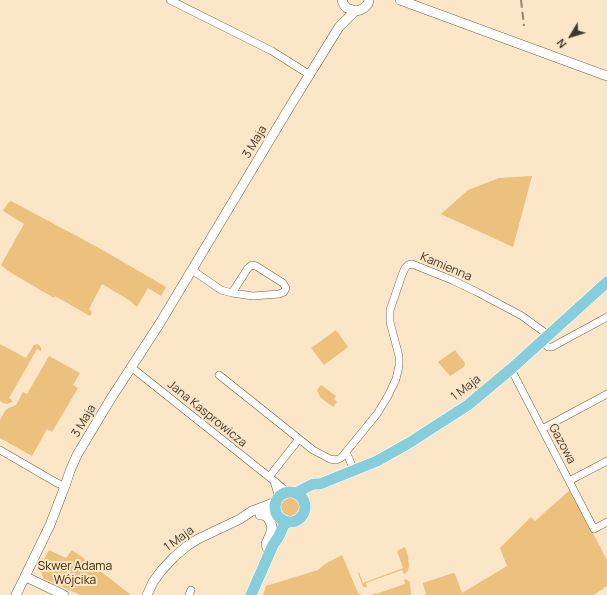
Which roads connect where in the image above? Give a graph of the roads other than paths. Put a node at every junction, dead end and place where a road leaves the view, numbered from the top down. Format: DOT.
graph roads {
  1 [pos="170,0"];
  2 [pos="369,0"];
  3 [pos="400,0"];
  4 [pos="343,3"];
  5 [pos="355,11"];
  6 [pos="339,27"];
  7 [pos="310,75"];
  8 [pos="607,76"];
  9 [pos="192,270"];
  10 [pos="607,282"];
  11 [pos="232,293"];
  12 [pos="607,317"];
  13 [pos="544,339"];
  14 [pos="131,367"];
  15 [pos="511,369"];
  16 [pos="219,375"];
  17 [pos="607,394"];
  18 [pos="542,429"];
  19 [pos="299,439"];
  20 [pos="0,450"];
  21 [pos="346,452"];
  22 [pos="607,461"];
  23 [pos="354,470"];
  24 [pos="271,479"];
  25 [pos="570,481"];
  26 [pos="65,486"];
  27 [pos="286,505"];
  28 [pos="260,515"];
  29 [pos="240,519"];
  30 [pos="607,522"];
  31 [pos="271,549"];
  32 [pos="26,576"];
  33 [pos="16,595"];
  34 [pos="64,595"];
  35 [pos="147,595"];
  36 [pos="251,595"];
  1 -- 7 [label="street"];
  2 -- 5 [label="street, 3 Maja"];
  3 -- 8 [label="street"];
  4 -- 5 [label="street"];
  4 -- 6 [label="street, 3 Maja"];
  5 -- 6 [label="street, 3 Maja"];
  6 -- 7 [label="street, 3 Maja"];
  7 -- 9 [label="street, 3 Maja"];
  9 -- 11 [label="street"];
  9 -- 14 [label="street, 3 Maja"];
  10 -- 13 [label="main road, 1 Maja"];
  11 -- 11 [label="street"];
  12 -- 13 [label="street"];
  13 -- 15 [label="main road, 1 Maja"];
  13 -- 21 [label="street, Kamienna"];
  14 -- 24 [label="street, Jana Kasprowicza"];
  14 -- 26 [label="street, 3 Maja"];
  15 -- 18 [label="street, Gazowa"];
  15 -- 23 [label="main road, 1 Maja"];
  16 -- 19 [label="street"];
  17 -- 18 [label="street"];
  18 -- 25 [label="street, Gazowa"];
  19 -- 21 [label="street"];
  19 -- 24 [label="street"];
  20 -- 26 [label="street"];
  21 -- 23 [label="street"];
  22 -- 25 [label="street"];
  23 -- 27 [label="main road, 1 Maja"];
  24 -- 27 [label="street, Jana Kasprowicza"];
  25 -- 30 [label="street, Gazowa"];
  26 -- 32 [label="street, 3 Maja"];
  27 -- 28 [label="street, 1 Maja"];
  27 -- 29 [label="street, 1 Maja"];
  27 -- 31 [label="main road"];
  28 -- 29 [label="street, 1 Maja"];
  28 -- 31 [label="street"];
  29 -- 35 [label="street, 1 Maja"];
  31 -- 36 [label="main road"];
  32 -- 33 [label="street, 3 Maja"];
  32 -- 34 [label="street"];
}
